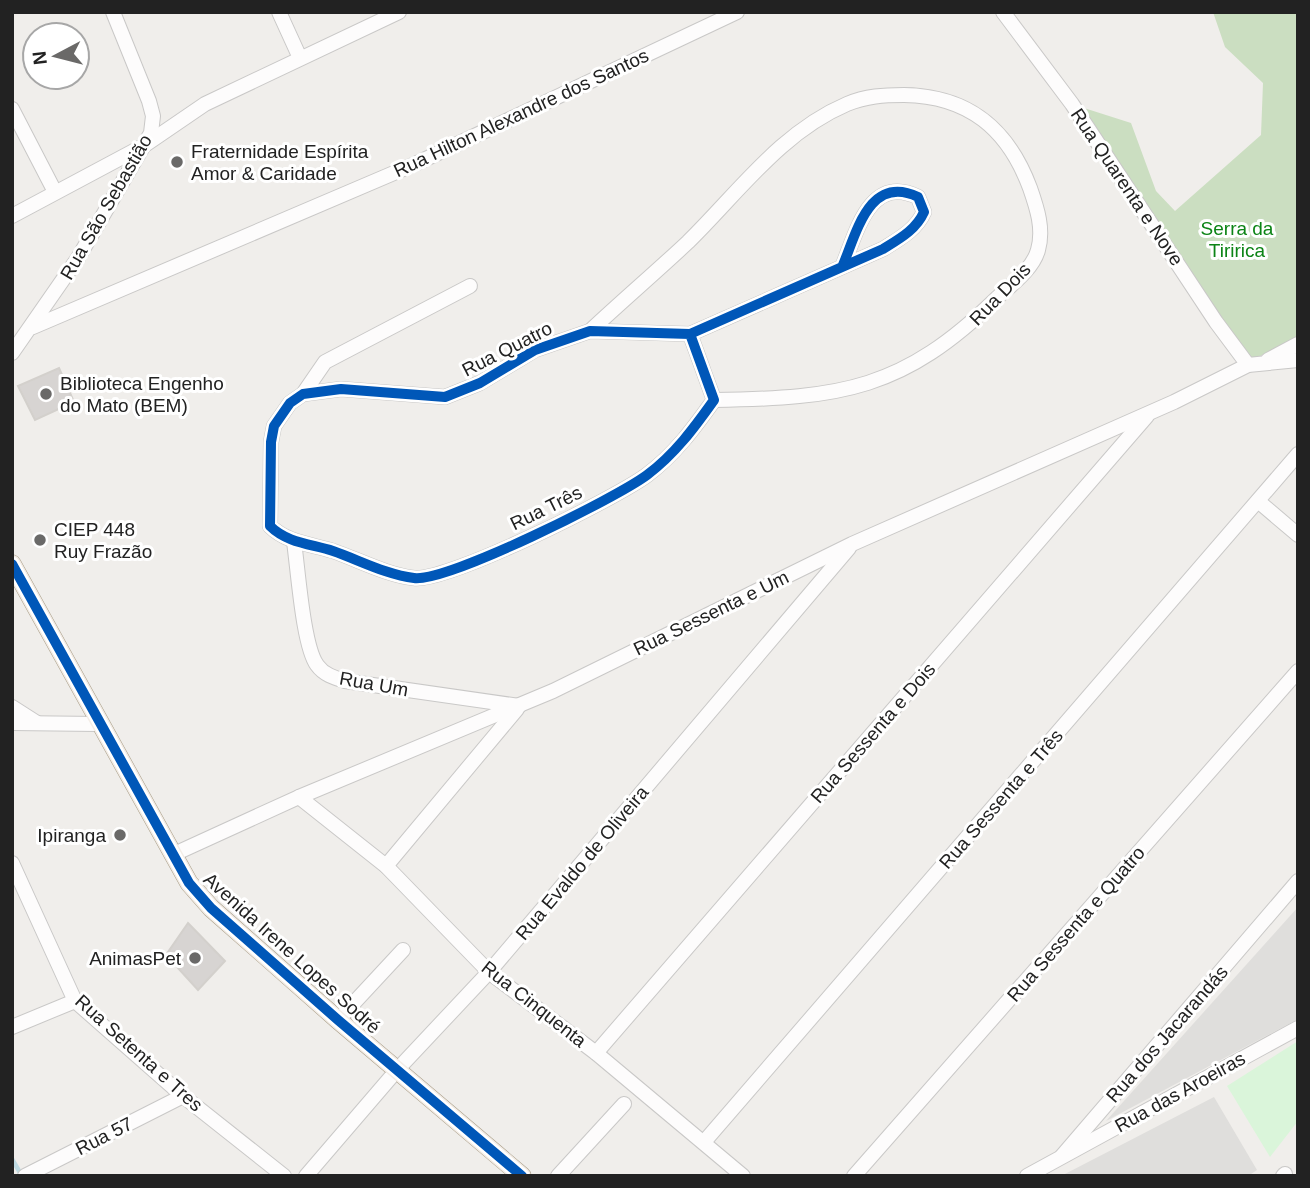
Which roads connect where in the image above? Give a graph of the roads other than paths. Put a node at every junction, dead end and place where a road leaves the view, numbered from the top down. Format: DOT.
graph roads {
  1 [pos="113,12"];
  2 [pos="279,12"];
  3 [pos="399,12"];
  4 [pos="737,12"];
  5 [pos="1003,12"];
  6 [pos="300,58"];
  7 [pos="12,109"];
  8 [pos="145,145"];
  9 [pos="55,192"];
  10 [pos="12,216"];
  11 [pos="843,265"];
  12 [pos="470,286"];
  13 [pos="33,327"];
  14 [pos="590,331"];
  15 [pos="690,334"];
  16 [pos="1298,344"];
  17 [pos="12,353"];
  18 [pos="1298,360"];
  19 [pos="1264,363"];
  20 [pos="1248,365"];
  21 [pos="303,394"];
  22 [pos="714,400"];
  23 [pos="1150,412"];
  24 [pos="1298,454"];
  25 [pos="1258,501"];
  26 [pos="1298,535"];
  27 [pos="294,542"];
  28 [pos="852,544"];
  29 [pos="12,564"];
  30 [pos="1298,671"];
  31 [pos="519,706"];
  32 [pos="12,707"];
  33 [pos="12,723"];
  34 [pos="38,724"];
  35 [pos="98,724"];
  36 [pos="299,797"];
  37 [pos="172,855"];
  38 [pos="12,864"];
  39 [pos="386,866"];
  40 [pos="1298,881"];
  41 [pos="403,950"];
  42 [pos="489,972"];
  43 [pos="75,1001"];
  44 [pos="338,1020"];
  45 [pos="12,1027"];
  46 [pos="1298,1028"];
  47 [pos="596,1053"];
  48 [pos="397,1070"];
  49 [pos="183,1096"];
  50 [pos="624,1104"];
  51 [pos="704,1142"];
  52 [pos="1062,1156"];
  53 [pos="27,1175"];
  54 [pos="284,1176"];
  55 [pos="306,1176"];
  56 [pos="522,1176"];
  57 [pos="558,1176"];
  58 [pos="743,1176"];
  59 [pos="854,1176"];
  60 [pos="1027,1176"];
  1 -- 8 [label="street, Rua São Sebastião"];
  2 -- 6 [label="street"];
  3 -- 6 [label="street"];
  4 -- 13 [label="street, Rua Hilton Alexandre dos Santos"];
  5 -- 20 [label="street, Rua Quarenta e Nove"];
  6 -- 8 [label="street"];
  7 -- 9 [label="street"];
  8 -- 9 [label="street"];
  8 -- 13 [label="street, Rua São Sebastião"];
  9 -- 10 [label="street"];
  11 -- 11 [label="street, Rua Quatro"];
  11 -- 15 [label="street, Rua Quatro"];
  12 -- 21 [label="street"];
  13 -- 17 [label="street, Rua São Sebastião"];
  14 -- 15 [label="street, Rua Quatro"];
  14 -- 21 [label="street, Rua Quatro"];
  14 -- 22 [label="street, Rua Dois"];
  15 -- 22 [label="street"];
  16 -- 19 [label="street"];
  18 -- 19 [label="street, Rua Sessenta e Um"];
  19 -- 20 [label="street, Rua Sessenta e Um"];
  20 -- 23 [label="street, Rua Sessenta e Um"];
  21 -- 27 [label="street"];
  22 -- 27 [label="street, Rua Três"];
  23 -- 28 [label="street, Rua Sessenta e Um"];
  23 -- 47 [label="street, Rua Sessenta e Dois"];
  24 -- 25 [label="street, Rua Sessenta e Três"];
  25 -- 26 [label="street"];
  25 -- 51 [label="street, Rua Sessenta e Três"];
  27 -- 31 [label="street, Rua Um"];
  28 -- 31 [label="street, Rua Sessenta e Um"];
  28 -- 42 [label="street, Rua Evaldo de Oliveira"];
  29 -- 35 [label="main road, Avenida Irene Lopes Sodré"];
  30 -- 59 [label="street, Rua Sessenta e Quatro"];
  31 -- 36 [label="street, Rua Sessenta e Um"];
  31 -- 39 [label="street"];
  32 -- 34 [label="street"];
  33 -- 34 [label="street"];
  34 -- 35 [label="street"];
  35 -- 37 [label="main road, Avenida Irene Lopes Sodré"];
  36 -- 37 [label="street, Rua Sessenta e Um"];
  36 -- 39 [label="street, Rua Cinquenta"];
  37 -- 44 [label="main road, Avenida Irene Lopes Sodré"];
  38 -- 43 [label="street, Rua Setenta e Tres"];
  39 -- 42 [label="street, Rua Cinquenta"];
  40 -- 52 [label="street, Rua dos Jacarandás"];
  41 -- 44 [label="street"];
  42 -- 47 [label="street, Rua Cinquenta"];
  42 -- 48 [label="street, Rua Evaldo de Oliveira"];
  43 -- 45 [label="street"];
  43 -- 49 [label="street, Rua Setenta e Tres"];
  44 -- 48 [label="main road, Avenida Irene Lopes Sodré"];
  46 -- 52 [label="street, Rua das Aroeiras"];
  47 -- 51 [label="street, Rua Cinquenta"];
  48 -- 55 [label="street, Rua Evaldo de Oliveira"];
  48 -- 56 [label="main road, Avenida Irene Lopes Sodré"];
  49 -- 53 [label="street, Rua 57"];
  49 -- 54 [label="street, Rua Setenta e Tres"];
  50 -- 57 [label="street"];
  51 -- 58 [label="street, Rua Cinquenta"];
  52 -- 60 [label="street, Rua dos Jacarandás"];
}
